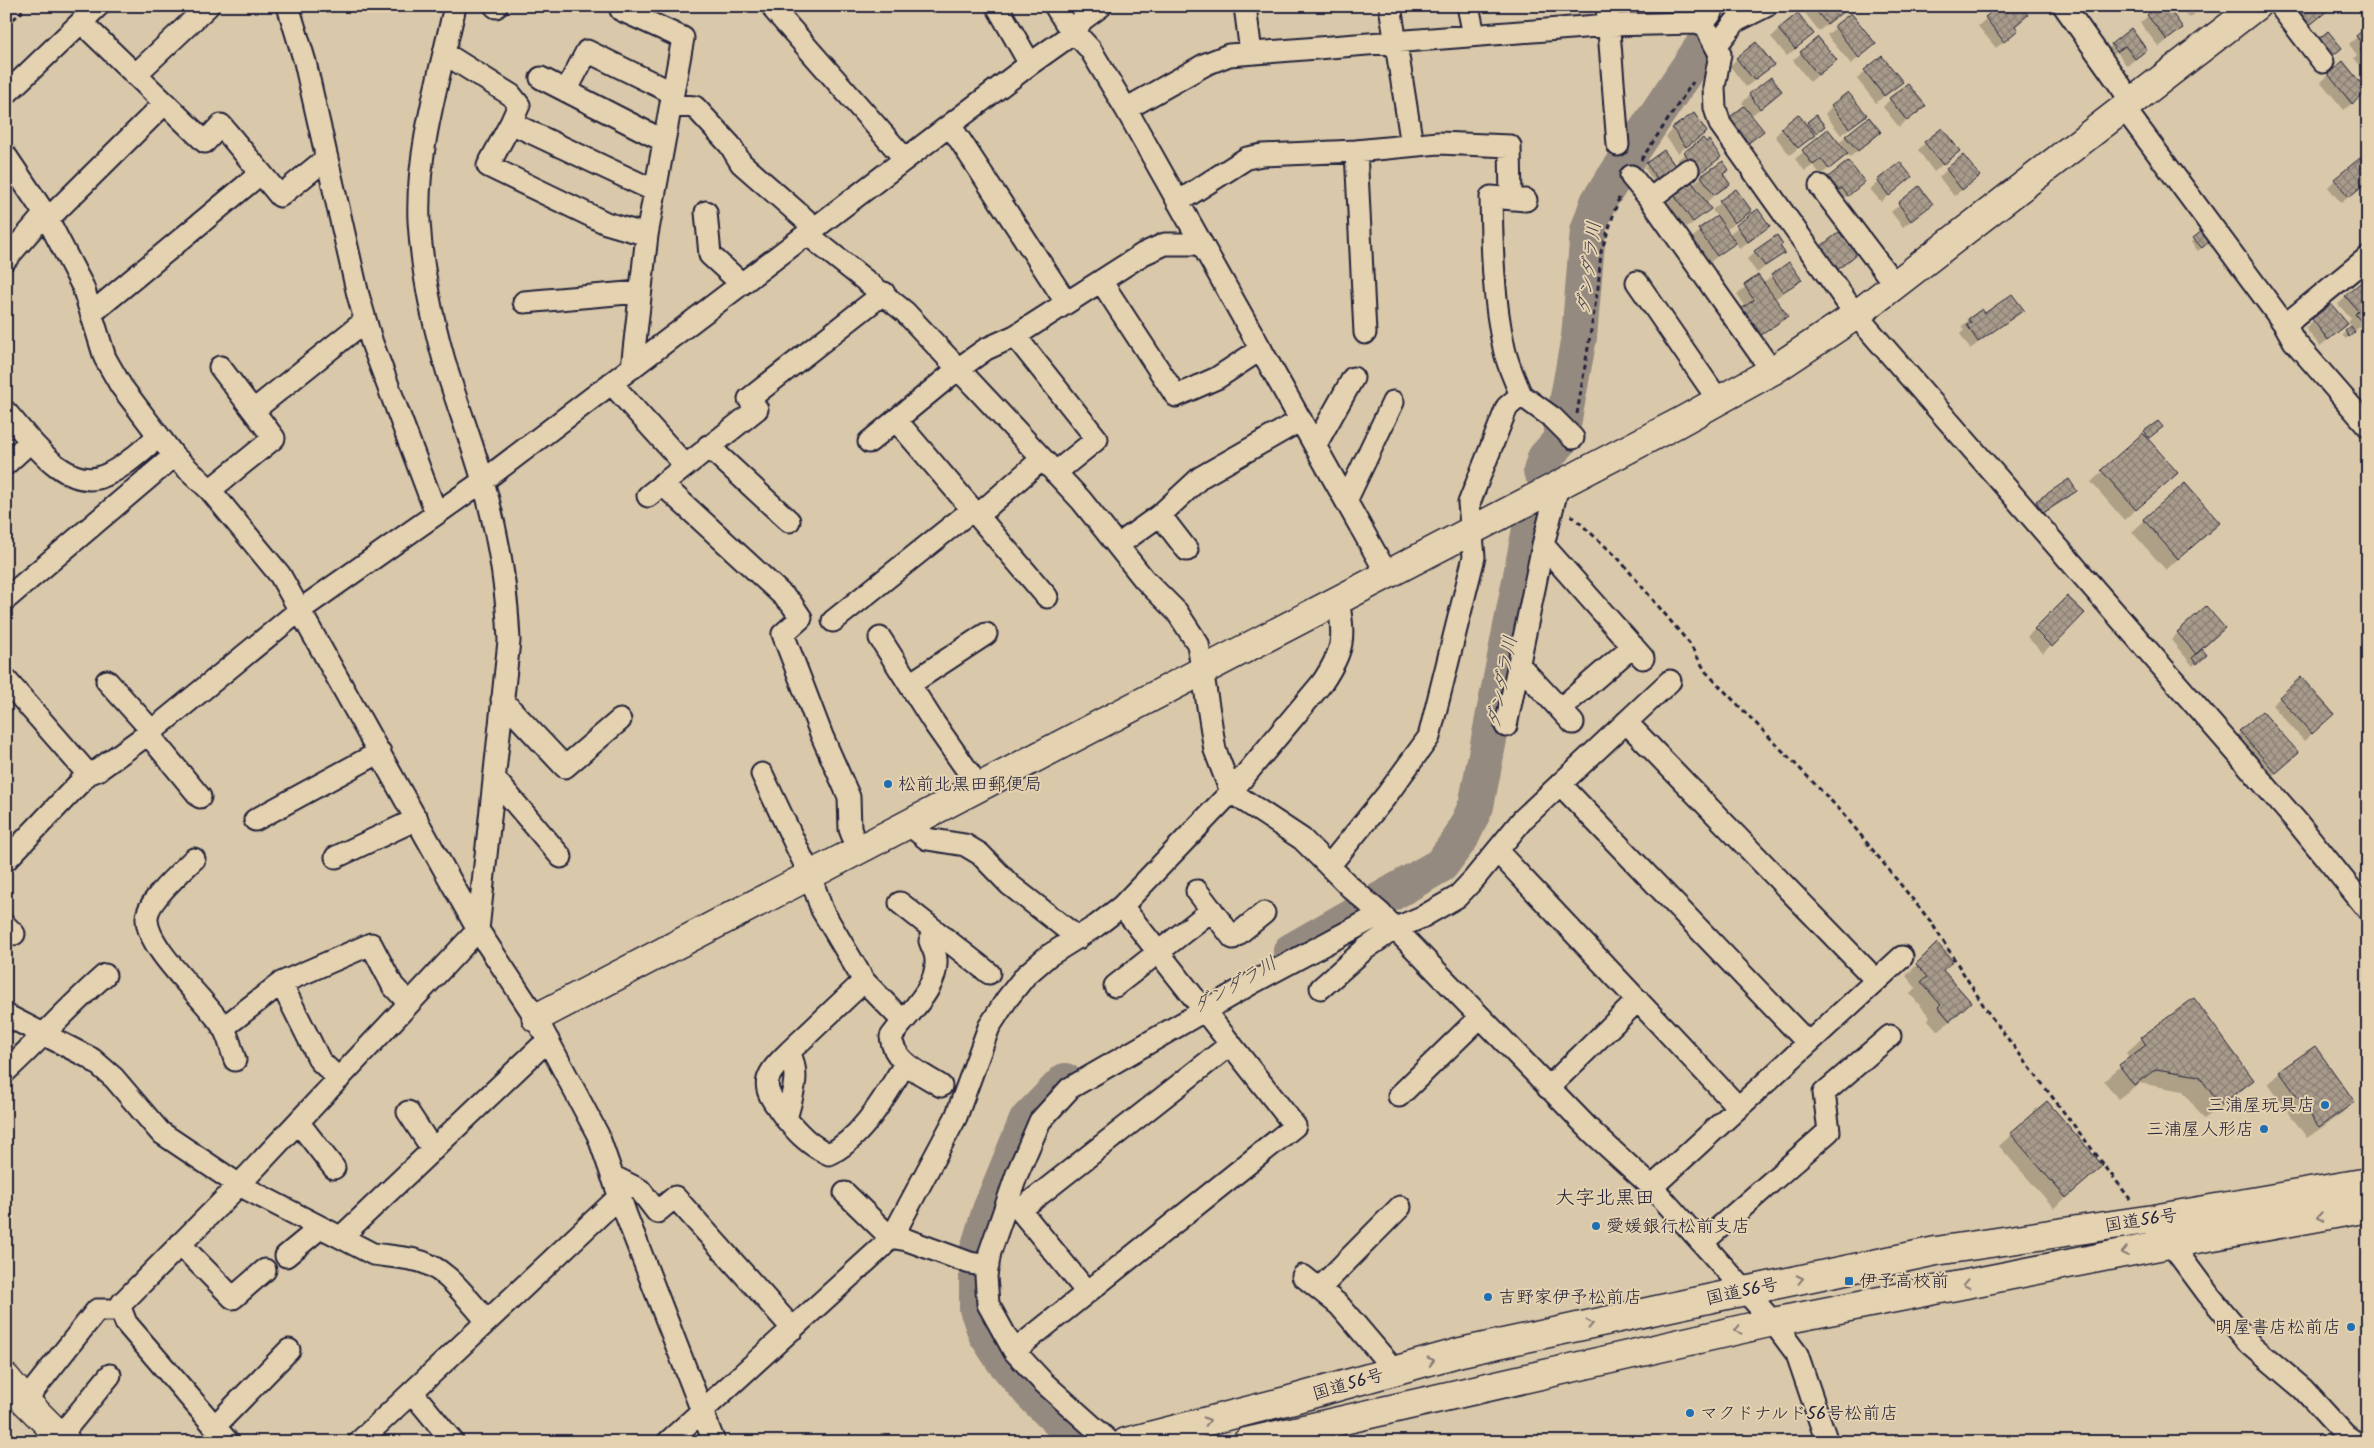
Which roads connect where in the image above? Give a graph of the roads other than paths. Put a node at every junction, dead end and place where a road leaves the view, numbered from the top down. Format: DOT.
graph roads {
  1 [pos="98,6"];
  2 [pos="208,6"];
  3 [pos="288,6"];
  4 [pos="455,6"];
  5 [pos="773,6"];
  6 [pos="997,6"];
  7 [pos="1055,6"];
  8 [pos="1101,6"];
  9 [pos="1245,6"];
  10 [pos="1390,6"];
  11 [pos="1468,6"];
  12 [pos="1713,6"];
  13 [pos="1766,6"];
  14 [pos="2064,6"];
  15 [pos="2256,6"];
  16 [pos="2280,6"];
  17 [pos="621,10"];
  18 [pos="1608,16"];
  19 [pos="81,22"];
  20 [pos="1075,32"];
  21 [pos="1709,34"];
  22 [pos="1474,35"];
  23 [pos="1396,43"];
  24 [pos="1251,52"];
  25 [pos="444,53"];
  26 [pos="2323,62"];
  27 [pos="1030,64"];
  28 [pos="135,75"];
  29 [pos="541,78"];
  30 [pos="566,91"];
  31 [pos="6,94"];
  32 [pos="672,99"];
  33 [pos="164,103"];
  34 [pos="2128,105"];
  35 [pos="1126,109"];
  36 [pos="511,122"];
  37 [pos="950,125"];
  38 [pos="664,141"];
  39 [pos="1412,145"];
  40 [pos="1618,145"];
  41 [pos="1356,151"];
  42 [pos="6,156"];
  43 [pos="327,158"];
  44 [pos="905,159"];
  45 [pos="1688,170"];
  46 [pos="261,173"];
  47 [pos="1631,176"];
  48 [pos="1820,186"];
  49 [pos="655,191"];
  50 [pos="1650,199"];
  51 [pos="1178,202"];
  52 [pos="706,212"];
  53 [pos="46,217"];
  54 [pos="811,231"];
  55 [pos="647,235"];
  56 [pos="1202,244"];
  57 [pos="2368,257"];
  58 [pos="6,259"];
  59 [pos="1101,281"];
  60 [pos="1637,282"];
  61 [pos="742,284"];
  62 [pos="1895,285"];
  63 [pos="639,292"];
  64 [pos="884,293"];
  65 [pos="524,302"];
  66 [pos="1066,302"];
  67 [pos="92,313"];
  68 [pos="1856,315"];
  69 [pos="365,321"];
  70 [pos="2285,325"];
  71 [pos="1365,333"];
  72 [pos="1015,336"];
  73 [pos="1261,349"];
  74 [pos="220,366"];
  75 [pos="632,368"];
  76 [pos="958,369"];
  77 [pos="1772,371"];
  78 [pos="1353,378"];
  79 [pos="611,383"];
  80 [pos="1521,395"];
  81 [pos="1719,401"];
  82 [pos="1392,402"];
  83 [pos="254,410"];
  84 [pos="6,412"];
  85 [pos="896,420"];
  86 [pos="1301,420"];
  87 [pos="2368,426"];
  88 [pos="1571,435"];
  89 [pos="158,436"];
  90 [pos="31,441"];
  91 [pos="869,442"];
  92 [pos="708,446"];
  93 [pos="1315,446"];
  94 [pos="174,456"];
  95 [pos="6,464"];
  96 [pos="685,465"];
  97 [pos="1049,466"];
  98 [pos="479,484"];
  99 [pos="210,490"];
  100 [pos="1556,495"];
  101 [pos="1346,501"];
  102 [pos="439,511"];
  103 [pos="974,513"];
  104 [pos="1160,515"];
  105 [pos="789,522"];
  106 [pos="1472,530"];
  107 [pos="1543,544"];
  108 [pos="1118,545"];
  109 [pos="1187,550"];
  110 [pos="1387,574"];
  111 [pos="1047,598"];
  112 [pos="6,599"];
  113 [pos="1338,600"];
  114 [pos="840,608"];
  115 [pos="300,610"];
  116 [pos="986,634"];
  117 [pos="880,638"];
  118 [pos="1519,665"];
  119 [pos="1201,671"];
  120 [pos="6,680"];
  121 [pos="107,680"];
  122 [pos="1670,681"];
  123 [pos="910,684"];
  124 [pos="502,700"];
  125 [pos="620,720"];
  126 [pos="1626,722"];
  127 [pos="1506,726"];
  128 [pos="150,733"];
  129 [pos="380,752"];
  130 [pos="88,774"];
  131 [pos="762,774"];
  132 [pos="494,778"];
  133 [pos="1560,784"];
  134 [pos="978,787"];
  135 [pos="1231,792"];
  136 [pos="200,797"];
  137 [pos="417,819"];
  138 [pos="255,820"];
  139 [pos="908,824"];
  140 [pos="858,850"];
  141 [pos="1498,852"];
  142 [pos="336,857"];
  143 [pos="561,857"];
  144 [pos="194,859"];
  145 [pos="6,860"];
  146 [pos="1329,866"];
  147 [pos="810,875"];
  148 [pos="1197,892"];
  149 [pos="900,903"];
  150 [pos="1122,906"];
  151 [pos="1212,910"];
  152 [pos="2368,910"];
  153 [pos="1264,913"];
  154 [pos="1387,922"];
  155 [pos="478,930"];
  156 [pos="934,930"];
  157 [pos="1078,938"];
  158 [pos="1158,952"];
  159 [pos="1902,957"];
  160 [pos="989,973"];
  161 [pos="105,975"];
  162 [pos="1876,980"];
  163 [pos="864,981"];
  164 [pos="281,983"];
  165 [pos="1115,986"];
  166 [pos="1321,988"];
  167 [pos="1638,1000"];
  168 [pos="409,1003"];
  169 [pos="1205,1012"];
  170 [pos="6,1015"];
  171 [pos="1479,1018"];
  172 [pos="902,1020"];
  173 [pos="223,1028"];
  174 [pos="542,1029"];
  175 [pos="45,1035"];
  176 [pos="1890,1036"];
  177 [pos="1808,1043"];
  178 [pos="1231,1044"];
  179 [pos="788,1052"];
  180 [pos="235,1060"];
  181 [pos="905,1064"];
  182 [pos="6,1071"];
  183 [pos="339,1079"];
  184 [pos="942,1086"];
  185 [pos="1548,1088"];
  186 [pos="1399,1096"];
  187 [pos="1738,1107"];
  188 [pos="408,1112"];
  189 [pos="786,1119"];
  190 [pos="298,1122"];
  191 [pos="433,1150"];
  192 [pos="334,1168"];
  193 [pos="612,1176"];
  194 [pos="2368,1182"];
  195 [pos="239,1185"];
  196 [pos="1652,1187"];
  197 [pos="845,1193"];
  198 [pos="619,1197"];
  199 [pos="1400,1207"];
  200 [pos="2368,1208"];
  201 [pos="2153,1219"];
  202 [pos="321,1227"];
  203 [pos="890,1237"];
  204 [pos="341,1238"];
  205 [pos="1702,1242"];
  206 [pos="180,1244"];
  207 [pos="2169,1244"];
  208 [pos="286,1256"];
  209 [pos="981,1264"];
  210 [pos="265,1270"];
  211 [pos="1745,1291"];
  212 [pos="1087,1292"];
  213 [pos="120,1310"];
  214 [pos="488,1321"];
  215 [pos="1774,1322"];
  216 [pos="793,1329"];
  217 [pos="289,1350"];
  218 [pos="1014,1351"];
  219 [pos="1395,1371"];
  220 [pos="110,1375"];
  221 [pos="6,1378"];
  222 [pos="412,1392"];
  223 [pos="25,1401"];
  224 [pos="703,1410"];
  225 [pos="222,1434"];
  226 [pos="63,1439"];
  227 [pos="360,1442"];
  228 [pos="453,1442"];
  229 [pos="668,1442"];
  230 [pos="714,1442"];
  231 [pos="1110,1442"];
  232 [pos="1126,1442"];
  233 [pos="1247,1442"];
  234 [pos="1827,1442"];
  235 [pos="2355,1442"];
  1 -- 19 [label="street"];
  2 -- 28 [label="street"];
  3 -- 43 [label="street"];
  4 -- 25 [label="street"];
  5 -- 44 [label="street"];
  6 -- 27 [label="street"];
  7 -- 20 [label="street"];
  8 -- 20 [label="street"];
  9 -- 24 [label="street"];
  10 -- 23 [label="street"];
  11 -- 22 [label="street"];
  12 -- 21 [label="street"];
  13 -- 21 [label="street"];
  14 -- 34 [label="street"];
  15 -- 34 [label="main road"];
  16 -- 26 [label="street"];
  17 -- 32 [label="street"];
  18 -- 21 [label="street"];
  18 -- 22 [label="street"];
  18 -- 40 [label="street"];
  19 -- 28 [label="street"];
  19 -- 31 [label="street"];
  20 -- 27 [label="street"];
  20 -- 35 [label="street"];
  21 -- 68 [label="street"];
  22 -- 23 [label="street"];
  23 -- 24 [label="street"];
  23 -- 39 [label="street"];
  24 -- 35 [label="street"];
  25 -- 36 [label="street"];
  25 -- 98 [label="street"];
  27 -- 37 [label="street"];
  28 -- 33 [label="street"];
  29 -- 30 [label="street"];
  30 -- 32 [label="street"];
  30 -- 38 [label="street"];
  32 -- 38 [label="street"];
  32 -- 54 [label="street"];
  33 -- 46 [label="street"];
  33 -- 53 [label="street"];
  34 -- 62 [label="main road"];
  34 -- 70 [label="street"];
  35 -- 51 [label="street"];
  36 -- 49 [label="street"];
  36 -- 55 [label="street"];
  37 -- 44 [label="street"];
  37 -- 66 [label="street"];
  38 -- 49 [label="street"];
  39 -- 41 [label="street"];
  39 -- 80 [label="street"];
  41 -- 51 [label="street"];
  41 -- 71 [label="street"];
  42 -- 53 [label="street"];
  43 -- 46 [label="street"];
  43 -- 69 [label="street"];
  44 -- 54 [label="street"];
  45 -- 50 [label="street"];
  46 -- 67 [label="street"];
  47 -- 50 [label="street"];
  48 -- 62 [label="street"];
  49 -- 55 [label="street"];
  50 -- 77 [label="street"];
  51 -- 56 [label="street"];
  52 -- 61 [label="street"];
  53 -- 58 [label="street"];
  53 -- 67 [label="street"];
  54 -- 61 [label="street"];
  54 -- 64 [label="street"];
  55 -- 63 [label="street"];
  56 -- 59 [label="street"];
  56 -- 73 [label="street"];
  57 -- 70 [label="street"];
  59 -- 66 [label="street"];
  59 -- 73 [label="street"];
  60 -- 81 [label="street"];
  61 -- 75 [label="street"];
  62 -- 68 [label="main road"];
  63 -- 65 [label="street"];
  63 -- 75 [label="street"];
  64 -- 76 [label="street"];
  64 -- 92 [label="street"];
  66 -- 72 [label="street"];
  67 -- 89 [label="street"];
  68 -- 77 [label="main road"];
  68 -- 152 [label="street"];
  69 -- 83 [label="street"];
  69 -- 102 [label="street"];
  70 -- 87 [label="street"];
  72 -- 76 [label="street"];
  72 -- 97 [label="street"];
  73 -- 86 [label="street"];
  74 -- 83 [label="street"];
  75 -- 79 [label="street"];
  76 -- 85 [label="street"];
  76 -- 97 [label="street"];
  77 -- 81 [label="main road"];
  78 -- 93 [label="street"];
  79 -- 96 [label="street"];
  79 -- 98 [label="street"];
  80 -- 88 [label="street"];
  80 -- 106 [label="street"];
  81 -- 100 [label="main road"];
  82 -- 101 [label="street"];
  83 -- 99 [label="street"];
  84 -- 90 [label="street"];
  85 -- 91 [label="street"];
  85 -- 103 [label="street"];
  86 -- 93 [label="street"];
  86 -- 104 [label="street"];
  89 -- 90 [label="street"];
  89 -- 94 [label="street"];
  90 -- 95 [label="street"];
  92 -- 96 [label="street"];
  92 -- 105 [label="street"];
  93 -- 101 [label="street"];
  94 -- 99 [label="street"];
  94 -- 112 [label="street"];
  96 -- 140 [label="street"];
  97 -- 103 [label="street"];
  97 -- 108 [label="street"];
  98 -- 102 [label="street"];
  98 -- 124 [label="street"];
  99 -- 115 [label="street"];
  100 -- 106 [label="main road"];
  100 -- 107 [label="street"];
  101 -- 110 [label="street"];
  102 -- 115 [label="street"];
  103 -- 111 [label="street"];
  103 -- 114 [label="street"];
  104 -- 108 [label="street"];
  104 -- 109 [label="street"];
  106 -- 110 [label="main road"];
  106 -- 146 [label="street"];
  107 -- 118 [label="street"];
  107 -- 118 [label="street"];
  108 -- 119 [label="street"];
  110 -- 113 [label="main road"];
  113 -- 119 [label="main road"];
  113 -- 135 [label="street"];
  115 -- 128 [label="street"];
  115 -- 129 [label="street"];
  116 -- 123 [label="street"];
  117 -- 123 [label="street"];
  118 -- 127 [label="street"];
  119 -- 134 [label="main road"];
  119 -- 135 [label="street"];
  120 -- 130 [label="street"];
  121 -- 128 [label="street"];
  122 -- 126 [label="street"];
  123 -- 134 [label="street"];
  124 -- 125 [label="street"];
  124 -- 132 [label="street"];
  126 -- 133 [label="street"];
  126 -- 162 [label="street"];
  128 -- 130 [label="street"];
  128 -- 136 [label="street"];
  129 -- 137 [label="street"];
  129 -- 138 [label="street"];
  130 -- 145 [label="street"];
  131 -- 147 [label="street"];
  132 -- 143 [label="street"];
  132 -- 155 [label="street"];
  133 -- 141 [label="street"];
  133 -- 177 [label="street"];
  134 -- 139 [label="main road"];
  135 -- 146 [label="street"];
  135 -- 150 [label="street"];
  137 -- 142 [label="street"];
  137 -- 155 [label="street"];
  139 -- 140 [label="main road"];
  139 -- 157 [label="street"];
  140 -- 147 [label="main road"];
  141 -- 154 [label="street"];
  141 -- 167 [label="street"];
  144 -- 173 [label="street"];
  146 -- 154 [label="street"];
  147 -- 163 [label="street"];
  147 -- 174 [label="main road"];
  148 -- 151 [label="street"];
  149 -- 156 [label="street"];
  150 -- 157 [label="street"];
  150 -- 158 [label="street"];
  151 -- 153 [label="street"];
  151 -- 158 [label="street"];
  154 -- 166 [label="street"];
  154 -- 169 [label="street"];
  154 -- 171 [label="street"];
  155 -- 168 [label="street"];
  155 -- 174 [label="street"];
  156 -- 160 [label="street"];
  156 -- 172 [label="street"];
  157 -- 203 [label="street"];
  158 -- 165 [label="street"];
  158 -- 169 [label="street"];
  159 -- 162 [label="street"];
  161 -- 175 [label="street"];
  162 -- 177 [label="street"];
  163 -- 172 [label="street"];
  163 -- 179 [label="street"];
  164 -- 168 [label="street"];
  164 -- 173 [label="street"];
  164 -- 183 [label="street"];
  167 -- 185 [label="street"];
  167 -- 187 [label="street"];
  168 -- 183 [label="street"];
  169 -- 178 [label="street"];
  169 -- 209 [label="street"];
  170 -- 175 [label="street"];
  171 -- 185 [label="street"];
  171 -- 186 [label="street"];
  172 -- 181 [label="street"];
  173 -- 180 [label="street"];
  174 -- 191 [label="street"];
  174 -- 193 [label="street"];
  175 -- 182 [label="street"];
  175 -- 195 [label="street"];
  176 -- 205 [label="street"];
  177 -- 187 [label="street"];
  178 -- 212 [label="street"];
  178 -- 212 [label="street"];
  179 -- 189 [label="street"];
  179 -- 189 [label="street"];
  181 -- 184 [label="street"];
  181 -- 189 [label="street"];
  183 -- 190 [label="street"];
  185 -- 196 [label="street"];
  187 -- 196 [label="street"];
  188 -- 191 [label="street"];
  190 -- 192 [label="street"];
  190 -- 195 [label="street"];
  191 -- 204 [label="street"];
  193 -- 198 [label="street"];
  193 -- 216 [label="street"];
  194 -- 201 [label="main road, 国道56号"];
  195 -- 202 [label="street"];
  195 -- 206 [label="street"];
  196 -- 205 [label="street"];
  197 -- 203 [label="street"];
  198 -- 214 [label="street"];
  198 -- 224 [label="street"];
  199 -- 219 [label="street"];
  200 -- 207 [label="main road, 国道56号, one-way"];
  201 -- 207 [label="street"];
  211 -- 201 [label="main road, 国道56号, one-way"];
  202 -- 204 [label="street"];
  202 -- 208 [label="street"];
  203 -- 209 [label="street"];
  203 -- 216 [label="street"];
  204 -- 214 [label="street"];
  205 -- 211 [label="street"];
  206 -- 210 [label="street"];
  206 -- 213 [label="street"];
  207 -- 215 [label="main road, 国道56号, one-way"];
  207 -- 235 [label="street"];
  209 -- 218 [label="street"];
  211 -- 215 [label="street"];
  219 -- 211 [label="main road, 国道56号, one-way"];
  212 -- 218 [label="street"];
  213 -- 223 [label="street"];
  213 -- 225 [label="street"];
  214 -- 222 [label="street"];
  215 -- 233 [label="main road, 国道56号, one-way"];
  215 -- 234 [label="street"];
  216 -- 224 [label="street"];
  217 -- 225 [label="street"];
  218 -- 231 [label="street"];
  232 -- 219 [label="main road, 国道56号, one-way"];
  220 -- 226 [label="street"];
  221 -- 223 [label="main road"];
  222 -- 227 [label="street"];
  222 -- 228 [label="street"];
  223 -- 226 [label="main road"];
  224 -- 229 [label="street"];
  224 -- 230 [label="street"];
}
